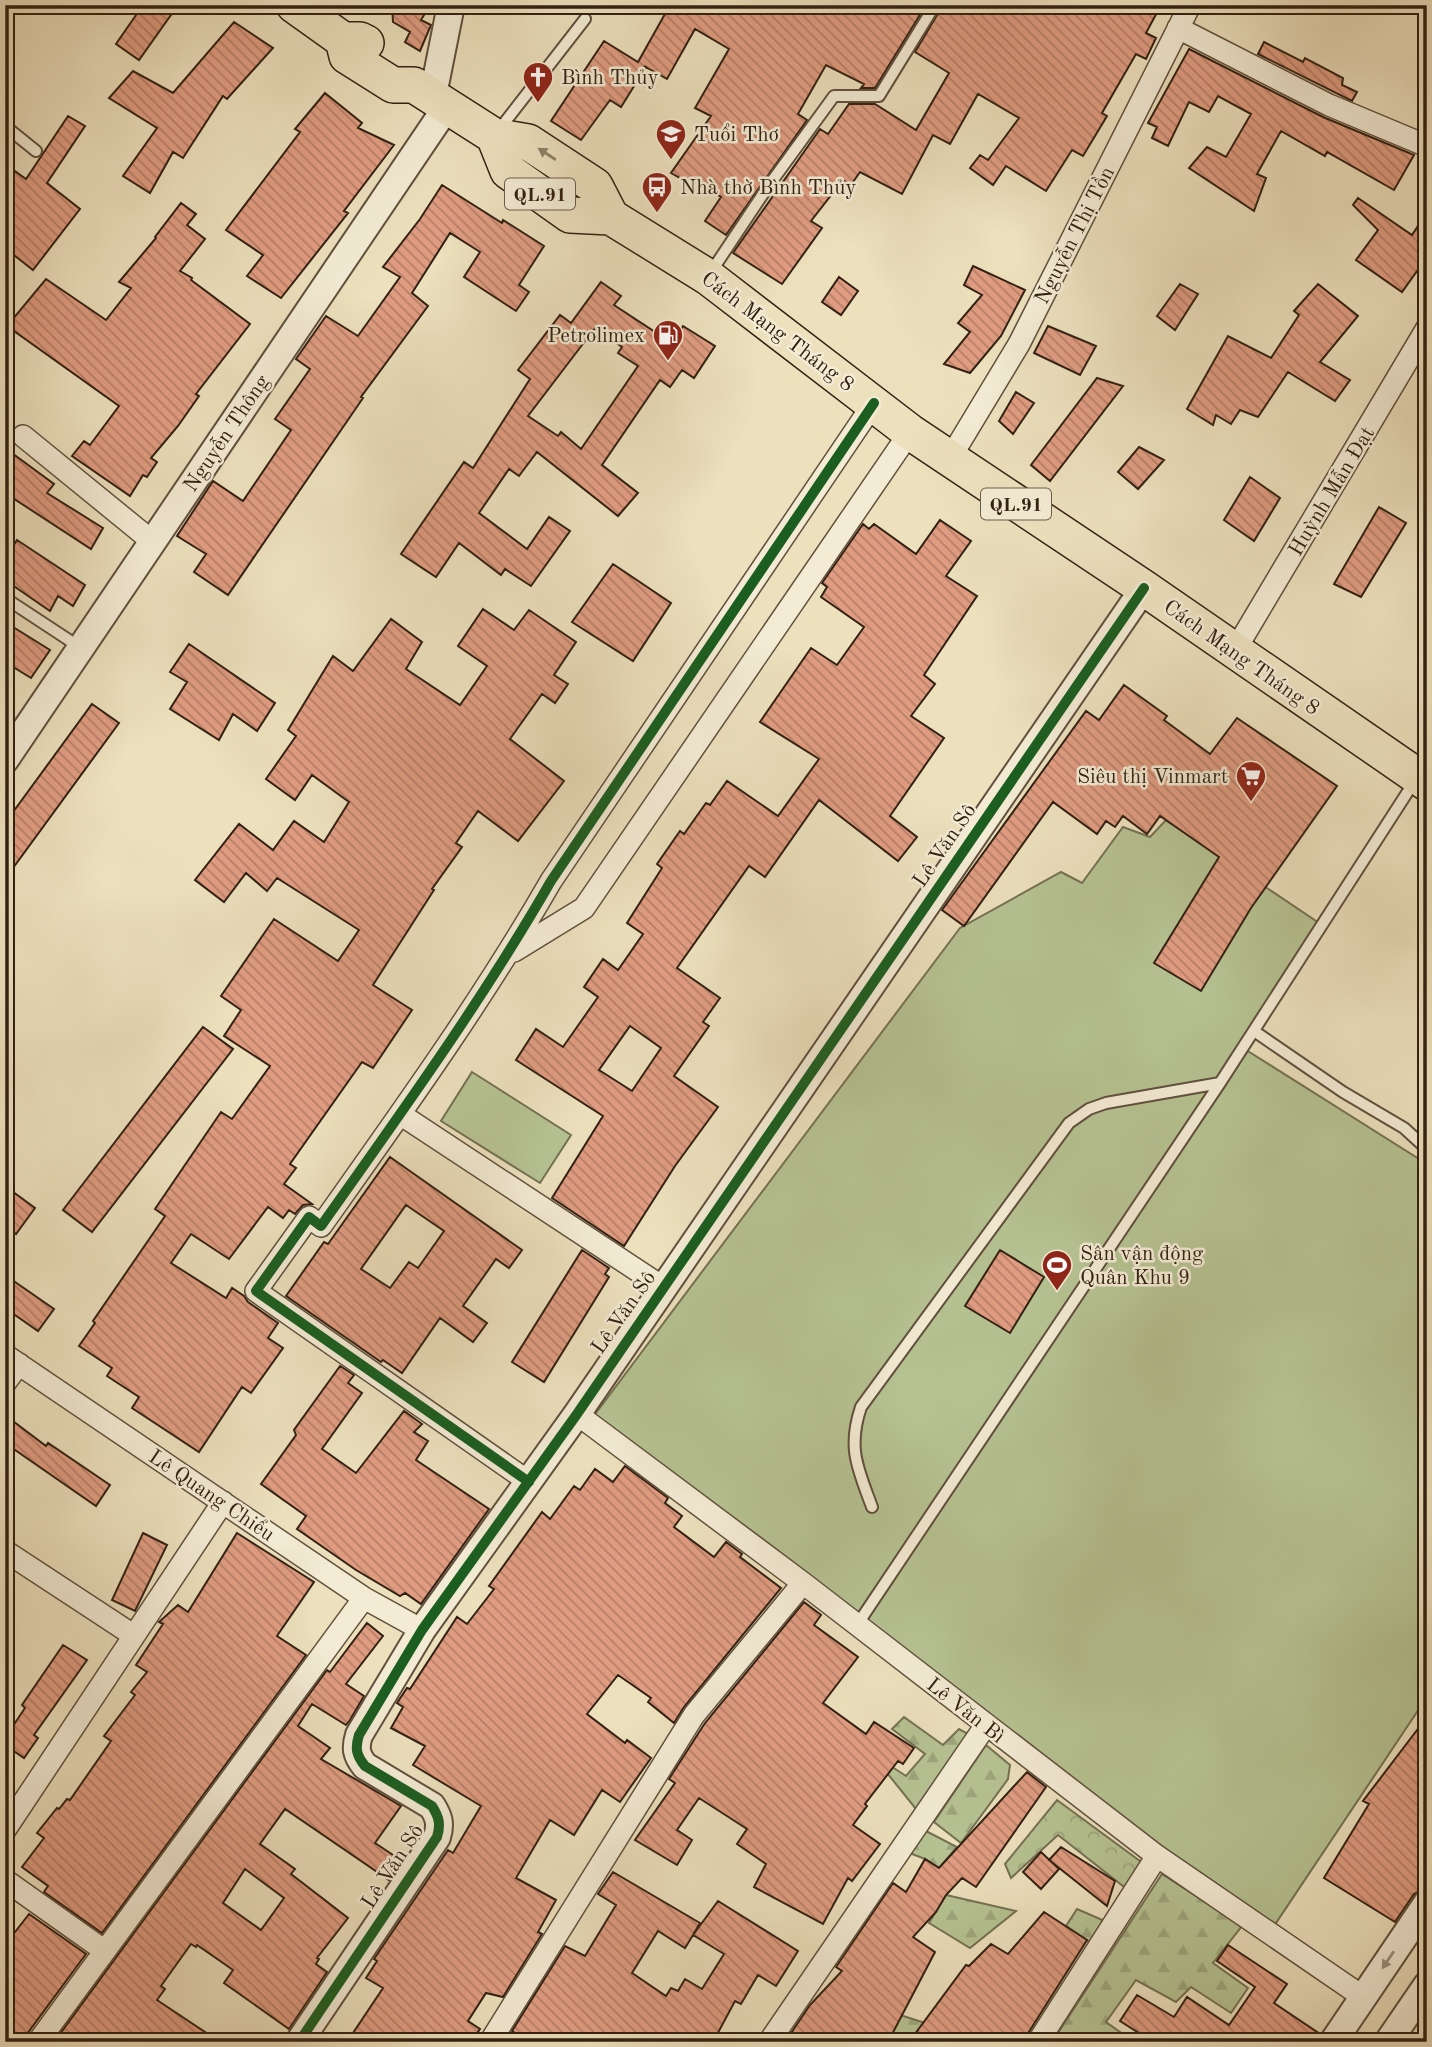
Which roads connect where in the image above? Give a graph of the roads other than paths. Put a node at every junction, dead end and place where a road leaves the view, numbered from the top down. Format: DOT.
graph roads {
  1 [pos="293,5"];
  2 [pos="451,5"];
  3 [pos="934,5"];
  4 [pos="1190,5"];
  5 [pos="585,19"];
  6 [pos="1178,28"];
  7 [pos="432,95"];
  8 [pos="5,126"];
  9 [pos="494,136"];
  10 [pos="1427,146"];
  11 [pos="36,151"];
  12 [pos="708,277"];
  13 [pos="1427,328"];
  14 [pos="874,403"];
  15 [pos="910,432"];
  16 [pos="23,436"];
  17 [pos="949,460"];
  18 [pos="153,541"];
  19 [pos="1144,588"];
  20 [pos="5,598"];
  21 [pos="81,648"];
  22 [pos="1234,652"];
  23 [pos="5,760"];
  24 [pos="1422,780"];
  25 [pos="510,953"];
  26 [pos="1254,1031"];
  27 [pos="1220,1083"];
  28 [pos="400,1114"];
  29 [pos="1427,1149"];
  30 [pos="664,1288"];
  31 [pos="12,1359"];
  32 [pos="5,1383"];
  33 [pos="577,1414"];
  34 [pos="528,1482"];
  35 [pos="223,1502"];
  36 [pos="872,1507"];
  37 [pos="5,1551"];
  38 [pos="803,1583"];
  39 [pos="364,1598"];
  40 [pos="857,1625"];
  41 [pos="422,1630"];
  42 [pos="133,1634"];
  43 [pos="985,1725"];
  44 [pos="5,1830"];
  45 [pos="1157,1856"];
  46 [pos="5,1880"];
  47 [pos="1427,1903"];
  48 [pos="105,1951"];
  49 [pos="1427,1985"];
  50 [pos="1363,1997"];
  51 [pos="1395,2031"];
  52 [pos="38,2042"];
  53 [pos="299,2042"];
  54 [pos="490,2042"];
  55 [pos="769,2042"];
  56 [pos="1038,2042"];
  57 [pos="1333,2042"];
  1 -- 7 [label="highway"];
  2 -- 7 [label="street"];
  3 -- 12 [label="lane"];
  4 -- 6 [label="street, Nguyễn Thị Tồn"];
  5 -- 9 [label="lane"];
  6 -- 10 [label="street"];
  6 -- 17 [label="street, Nguyễn Thị Tồn"];
  7 -- 9 [label="highway"];
  7 -- 18 [label="street, Nguyễn Thông"];
  8 -- 11 [label="lane"];
  9 -- 12 [label="highway, Cách Mạng Tháng 8 / QL.91"];
  12 -- 14 [label="highway, Cách Mạng Tháng 8 / QL.91"];
  13 -- 22 [label="street, Huỳnh Mẫn Đạt"];
  14 -- 15 [label="highway, Cách Mạng Tháng 8 / QL.91"];
  14 -- 25 [label="street"];
  15 -- 17 [label="highway, Cách Mạng Tháng 8 / QL.91"];
  15 -- 25 [label="street"];
  16 -- 18 [label="street"];
  17 -- 19 [label="highway, Cách Mạng Tháng 8 / QL.91"];
  18 -- 21 [label="street, Nguyễn Thông"];
  19 -- 22 [label="highway, Cách Mạng Tháng 8 / QL.91"];
  19 -- 30 [label="street, Lê Văn Sô"];
  20 -- 21 [label="lane"];
  21 -- 23 [label="street, Nguyễn Thông"];
  22 -- 24 [label="highway, Cách Mạng Tháng 8 / QL.91"];
  24 -- 26 [label="lane"];
  25 -- 28 [label="street"];
  26 -- 27 [label="lane"];
  26 -- 29 [label="lane"];
  27 -- 36 [label="lane"];
  27 -- 40 [label="lane"];
  28 -- 30 [label="street"];
  28 -- 34 [label="street"];
  30 -- 33 [label="street, Lê Văn Sô"];
  31 -- 32 [label="street"];
  31 -- 35 [label="street, Lê Quang Chiểu"];
  33 -- 34 [label="street, Lê Văn Sô"];
  33 -- 38 [label="street, Lê Văn Bì"];
  34 -- 41 [label="street, Lê Văn Sô"];
  35 -- 39 [label="street, Lê Quang Chiểu"];
  35 -- 42 [label="street"];
  37 -- 42 [label="street"];
  38 -- 40 [label="street, Lê Văn Bì"];
  38 -- 54 [label="street"];
  39 -- 41 [label="street, Lê Quang Chiểu"];
  39 -- 48 [label="street"];
  40 -- 43 [label="street, Lê Văn Bì"];
  41 -- 53 [label="street, Lê Văn Sô"];
  42 -- 44 [label="street"];
  43 -- 45 [label="street, Lê Văn Bì"];
  43 -- 55 [label="street"];
  45 -- 50 [label="street, Lê Văn Bì"];
  45 -- 56 [label="street"];
  46 -- 48 [label="street"];
  47 -- 50 [label="street, one-way"];
  48 -- 52 [label="street"];
  49 -- 51 [label="street"];
  50 -- 51 [label="street"];
  50 -- 57 [label="street"];
}
